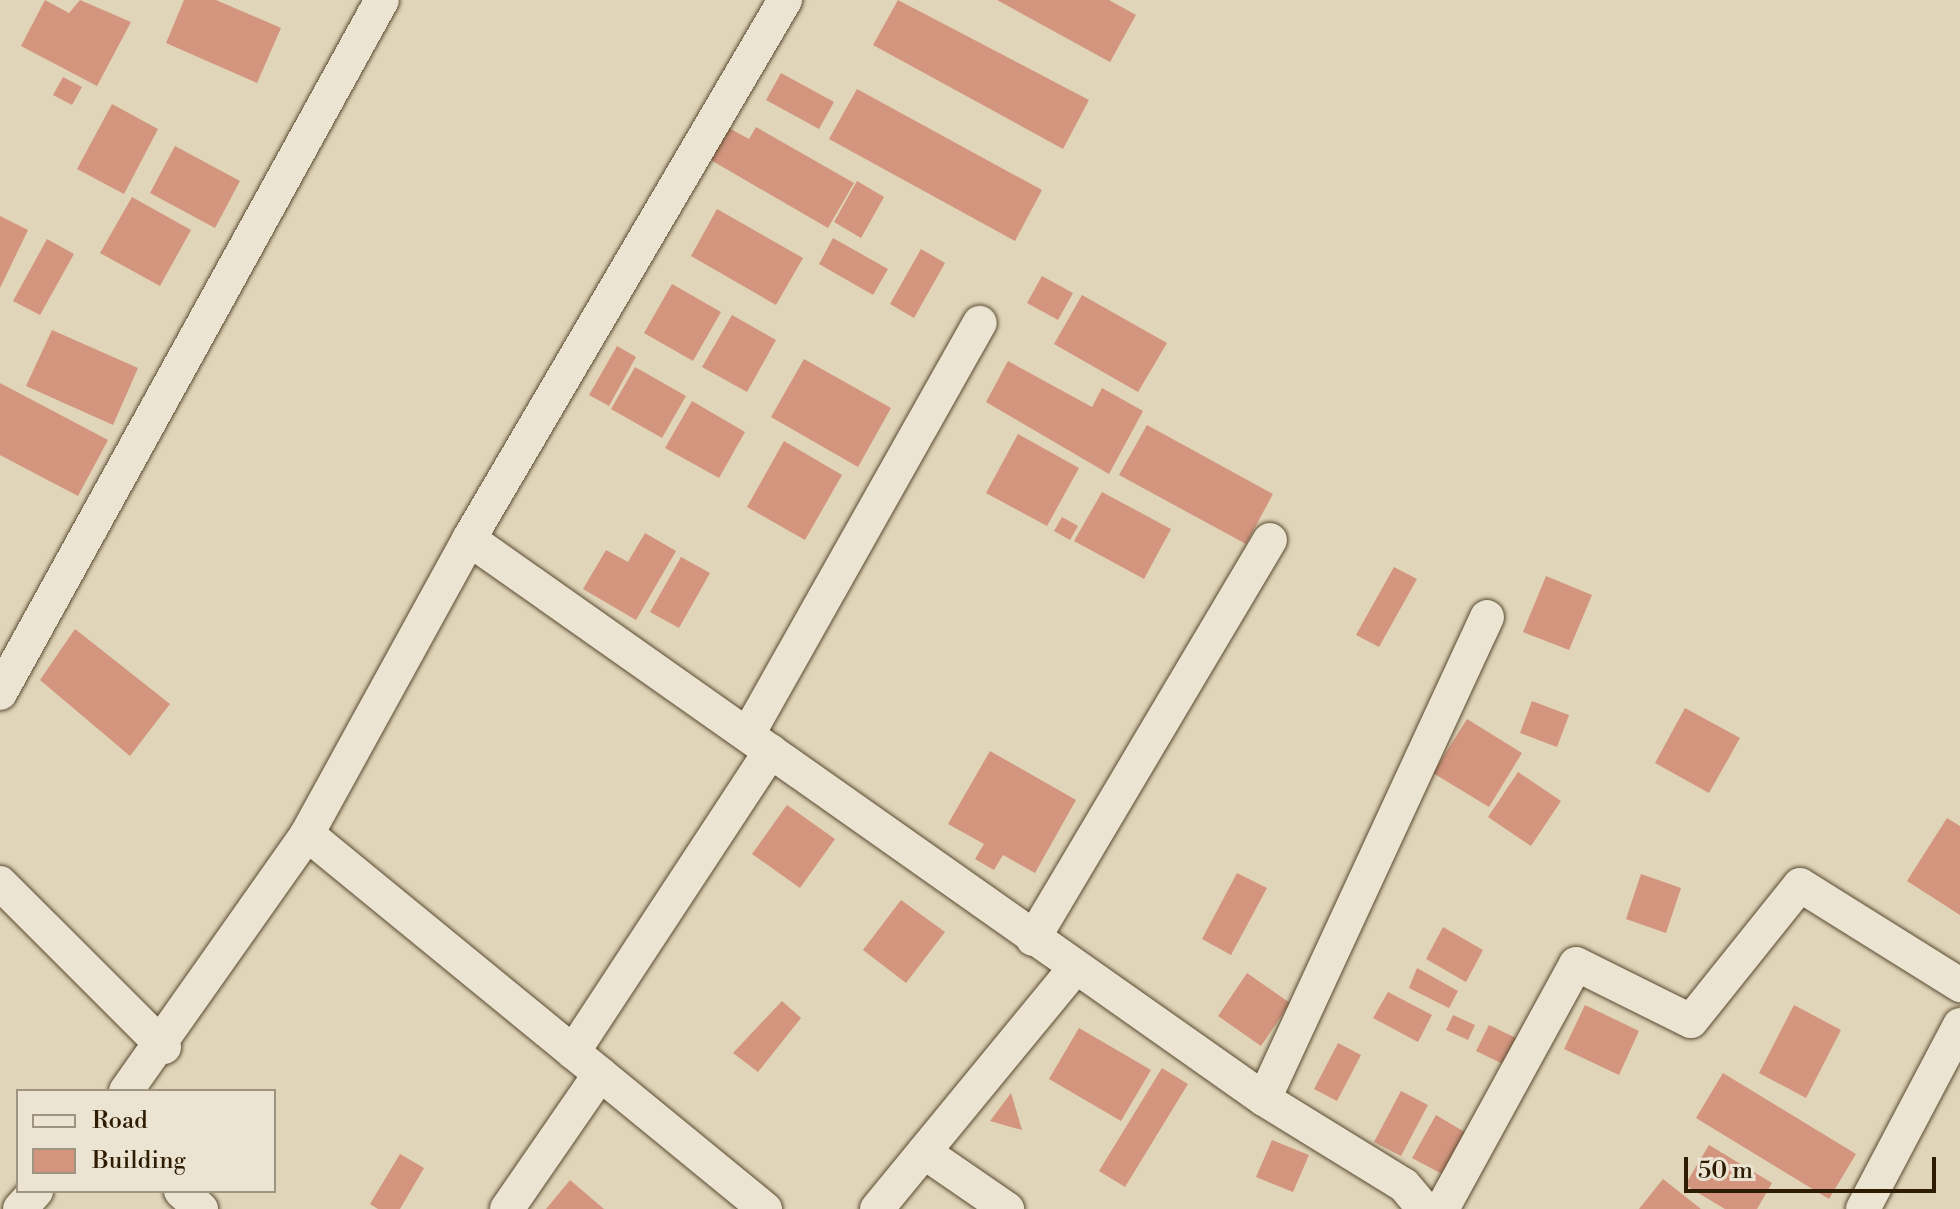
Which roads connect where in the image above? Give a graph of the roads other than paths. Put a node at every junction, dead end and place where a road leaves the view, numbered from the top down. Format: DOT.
graph roads {
  1 [pos="382,0"];
  2 [pos="785,0"];
  3 [pos="980,323"];
  4 [pos="469,539"];
  5 [pos="1270,540"];
  6 [pos="1487,617"];
  7 [pos="0,693"];
  8 [pos="759,742"];
  9 [pos="307,834"];
  10 [pos="0,883"];
  11 [pos="1033,939"];
  12 [pos="1076,967"];
  13 [pos="1960,985"];
  14 [pos="1960,1025"];
  15 [pos="164,1047"];
  16 [pos="573,1052"];
  17 [pos="600,1074"];
  18 [pos="128,1089"];
  19 [pos="1264,1099"];
  20 [pos="924,1152"];
  21 [pos="34,1193"];
  22 [pos="183,1193"];
  23 [pos="20,1209"];
  24 [pos="201,1209"];
  25 [pos="507,1209"];
  26 [pos="765,1209"];
  27 [pos="877,1209"];
  28 [pos="1007,1209"];
  29 [pos="1424,1209"];
  30 [pos="1442,1209"];
  31 [pos="1863,1209"];
  1 -- 7 [label="street"];
  2 -- 4 [label="street"];
  3 -- 8 [label="street"];
  4 -- 8 [label="street"];
  4 -- 9 [label="street"];
  5 -- 11 [label="street"];
  6 -- 19 [label="street"];
  8 -- 11 [label="street"];
  8 -- 16 [label="street"];
  9 -- 15 [label="street"];
  9 -- 16 [label="street"];
  10 -- 15 [label="street"];
  11 -- 12 [label="street"];
  12 -- 19 [label="street"];
  12 -- 20 [label="street"];
  13 -- 30 [label="street"];
  14 -- 31 [label="street"];
  15 -- 18 [label="street"];
  16 -- 17 [label="street"];
  17 -- 25 [label="street"];
  17 -- 26 [label="street"];
  19 -- 29 [label="street"];
  20 -- 27 [label="street"];
  20 -- 28 [label="street"];
  21 -- 23 [label="street"];
  22 -- 24 [label="street"];
}
